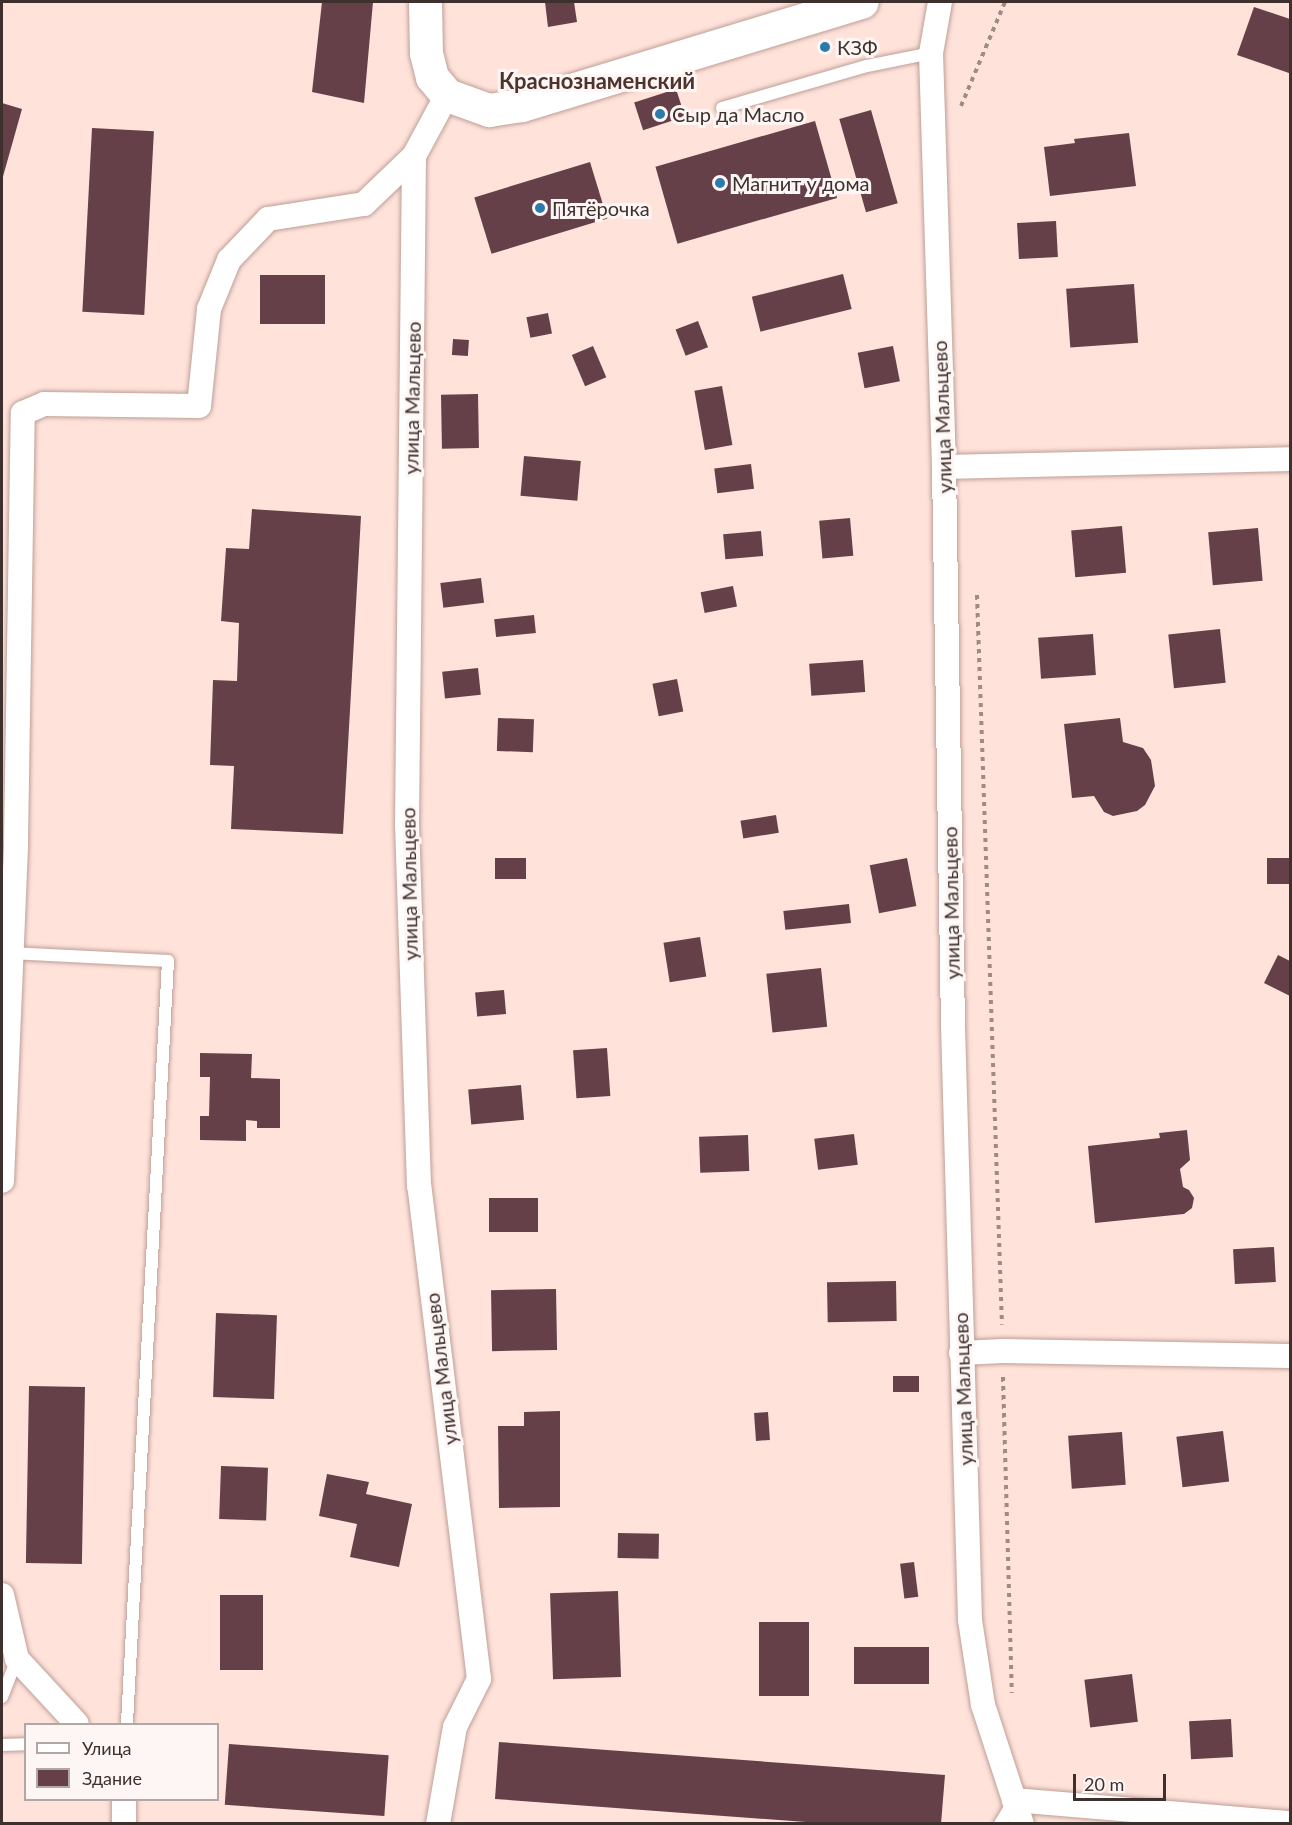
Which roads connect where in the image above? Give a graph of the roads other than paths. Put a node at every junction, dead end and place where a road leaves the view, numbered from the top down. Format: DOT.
graph roads {
  1 [pos="425,2"];
  2 [pos="862,2"];
  3 [pos="940,2"];
  4 [pos="931,53"];
  5 [pos="447,95"];
  6 [pos="722,108"];
  7 [pos="414,156"];
  8 [pos="1290,459"];
  9 [pos="944,467"];
  10 [pos="11,952"];
  11 [pos="2,1179"];
  12 [pos="962,1353"];
  13 [pos="1290,1356"];
  14 [pos="2,1595"];
  15 [pos="17,1659"];
  16 [pos="2,1697"];
  17 [pos="75,1723"];
  18 [pos="127,1723"];
  19 [pos="24,1744"];
  20 [pos="2,1745"];
  21 [pos="1014,1800"];
  22 [pos="124,1801"];
  23 [pos="1290,1823"];
  24 [pos="124,1824"];
  25 [pos="438,1824"];
  26 [pos="1000,1824"];
  27 [pos="1022,1824"];
  1 -- 5 [label="street"];
  2 -- 5 [label="street"];
  3 -- 4 [label="street, улица Мальцево"];
  4 -- 6 [label="lane"];
  4 -- 9 [label="street, улица Мальцево"];
  5 -- 7 [label="street, улица Мальцево"];
  7 -- 10 [label="street"];
  7 -- 25 [label="street, улица Мальцево"];
  8 -- 9 [label="street"];
  9 -- 12 [label="street, улица Мальцево"];
  10 -- 11 [label="street"];
  10 -- 18 [label="lane"];
  12 -- 13 [label="street"];
  12 -- 21 [label="street, улица Мальцево"];
  14 -- 15 [label="street"];
  15 -- 16 [label="lane"];
  15 -- 17 [label="street"];
  19 -- 20 [label="lane"];
  21 -- 23 [label="street"];
  21 -- 26 [label="lane"];
  21 -- 27 [label="street, улица Мальцево"];
  22 -- 24 [label="street"];
}
